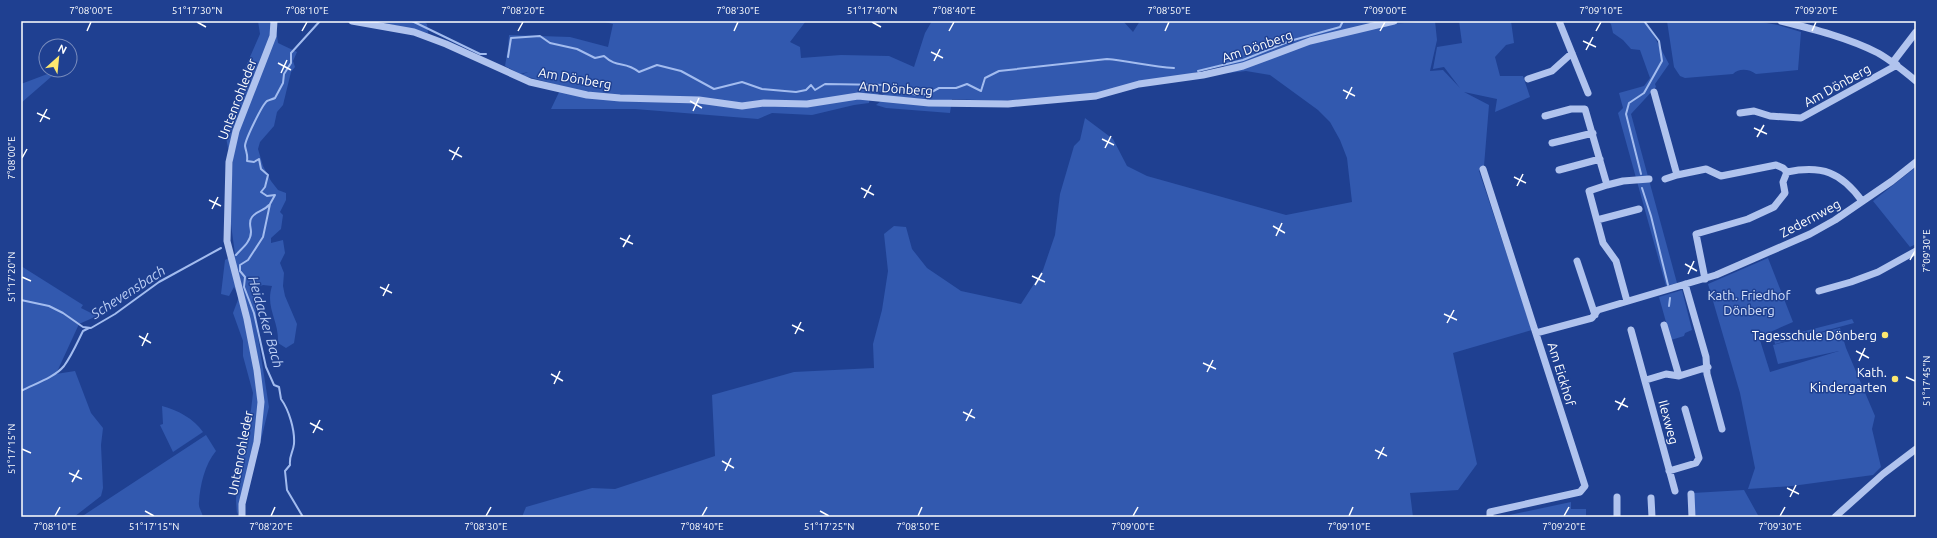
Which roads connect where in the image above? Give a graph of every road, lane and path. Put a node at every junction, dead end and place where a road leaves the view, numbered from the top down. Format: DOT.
graph roads {
  1 [pos="274,21"];
  2 [pos="352,21"];
  3 [pos="1394,21"];
  4 [pos="1559,21"];
  5 [pos="1781,21"];
  6 [pos="1916,32"];
  7 [pos="1572,53"];
  8 [pos="1895,63"];
  9 [pos="1528,79"];
  10 [pos="1916,80"];
  11 [pos="1654,92"];
  12 [pos="1588,93"];
  13 [pos="1740,113"];
  14 [pos="1544,116"];
  15 [pos="1593,132"];
  16 [pos="1552,143"];
  17 [pos="1600,159"];
  18 [pos="1916,162"];
  19 [pos="1483,169"];
  20 [pos="1559,170"];
  21 [pos="1787,172"];
  22 [pos="1677,175"];
  23 [pos="1649,179"];
  24 [pos="1665,179"];
  25 [pos="1607,185"];
  26 [pos="1862,202"];
  27 [pos="1639,209"];
  28 [pos="1597,220"];
  29 [pos="1916,251"];
  30 [pos="1577,261"];
  31 [pos="1705,279"];
  32 [pos="1685,284"];
  33 [pos="1819,291"];
  34 [pos="1627,301"];
  35 [pos="1594,315"];
  36 [pos="1664,325"];
  37 [pos="1631,330"];
  38 [pos="1536,333"];
  39 [pos="1708,367"];
  40 [pos="1679,376"];
  41 [pos="1646,380"];
  42 [pos="1685,409"];
  43 [pos="1722,430"];
  44 [pos="1916,449"];
  45 [pos="1669,471"];
  46 [pos="1675,491"];
  47 [pos="1691,494"];
  48 [pos="1617,497"];
  49 [pos="1651,498"];
  50 [pos="242,517"];
  51 [pos="1490,517"];
  52 [pos="1617,517"];
  53 [pos="1652,517"];
  54 [pos="1692,517"];
  55 [pos="1836,517"];
  1 -- 50 [label="street, Untenrohleder"];
  2 -- 3 [label="street, Am Dönberg"];
  4 -- 7 [label="street"];
  5 -- 8 [label="street, Am Dönberg"];
  6 -- 8 [label="street"];
  7 -- 9 [label="street"];
  7 -- 12 [label="street"];
  8 -- 10 [label="street, Am Dönberg"];
  8 -- 13 [label="street, Am Dönberg"];
  11 -- 22 [label="street"];
  14 -- 15 [label="street"];
  15 -- 16 [label="street"];
  15 -- 17 [label="street"];
  17 -- 20 [label="street"];
  17 -- 25 [label="street"];
  18 -- 26 [label="street, Zedernweg"];
  19 -- 38 [label="street, Am Eickhof"];
  21 -- 22 [label="street"];
  21 -- 26 [label="street"];
  21 -- 31 [label="street"];
  22 -- 24 [label="street"];
  23 -- 25 [label="street"];
  25 -- 28 [label="street"];
  26 -- 31 [label="street, Zedernweg"];
  27 -- 28 [label="street"];
  28 -- 34 [label="street"];
  29 -- 33 [label="street"];
  30 -- 35 [label="street"];
  31 -- 32 [label="street, Zedernweg"];
  32 -- 34 [label="street, Zedernweg"];
  32 -- 39 [label="street"];
  34 -- 35 [label="street, Zedernweg"];
  35 -- 38 [label="street, Zedernweg"];
  36 -- 40 [label="street"];
  37 -- 41 [label="street, Ilexweg"];
  38 -- 51 [label="street, Am Eickhof"];
  39 -- 40 [label="street"];
  39 -- 43 [label="street"];
  40 -- 41 [label="street"];
  41 -- 45 [label="street, Ilexweg"];
  42 -- 45 [label="street, Ilexweg"];
  44 -- 55 [label="street"];
  45 -- 46 [label="street, Ilexweg"];
  47 -- 54 [label="street"];
  48 -- 52 [label="street"];
  49 -- 53 [label="street"];
}
